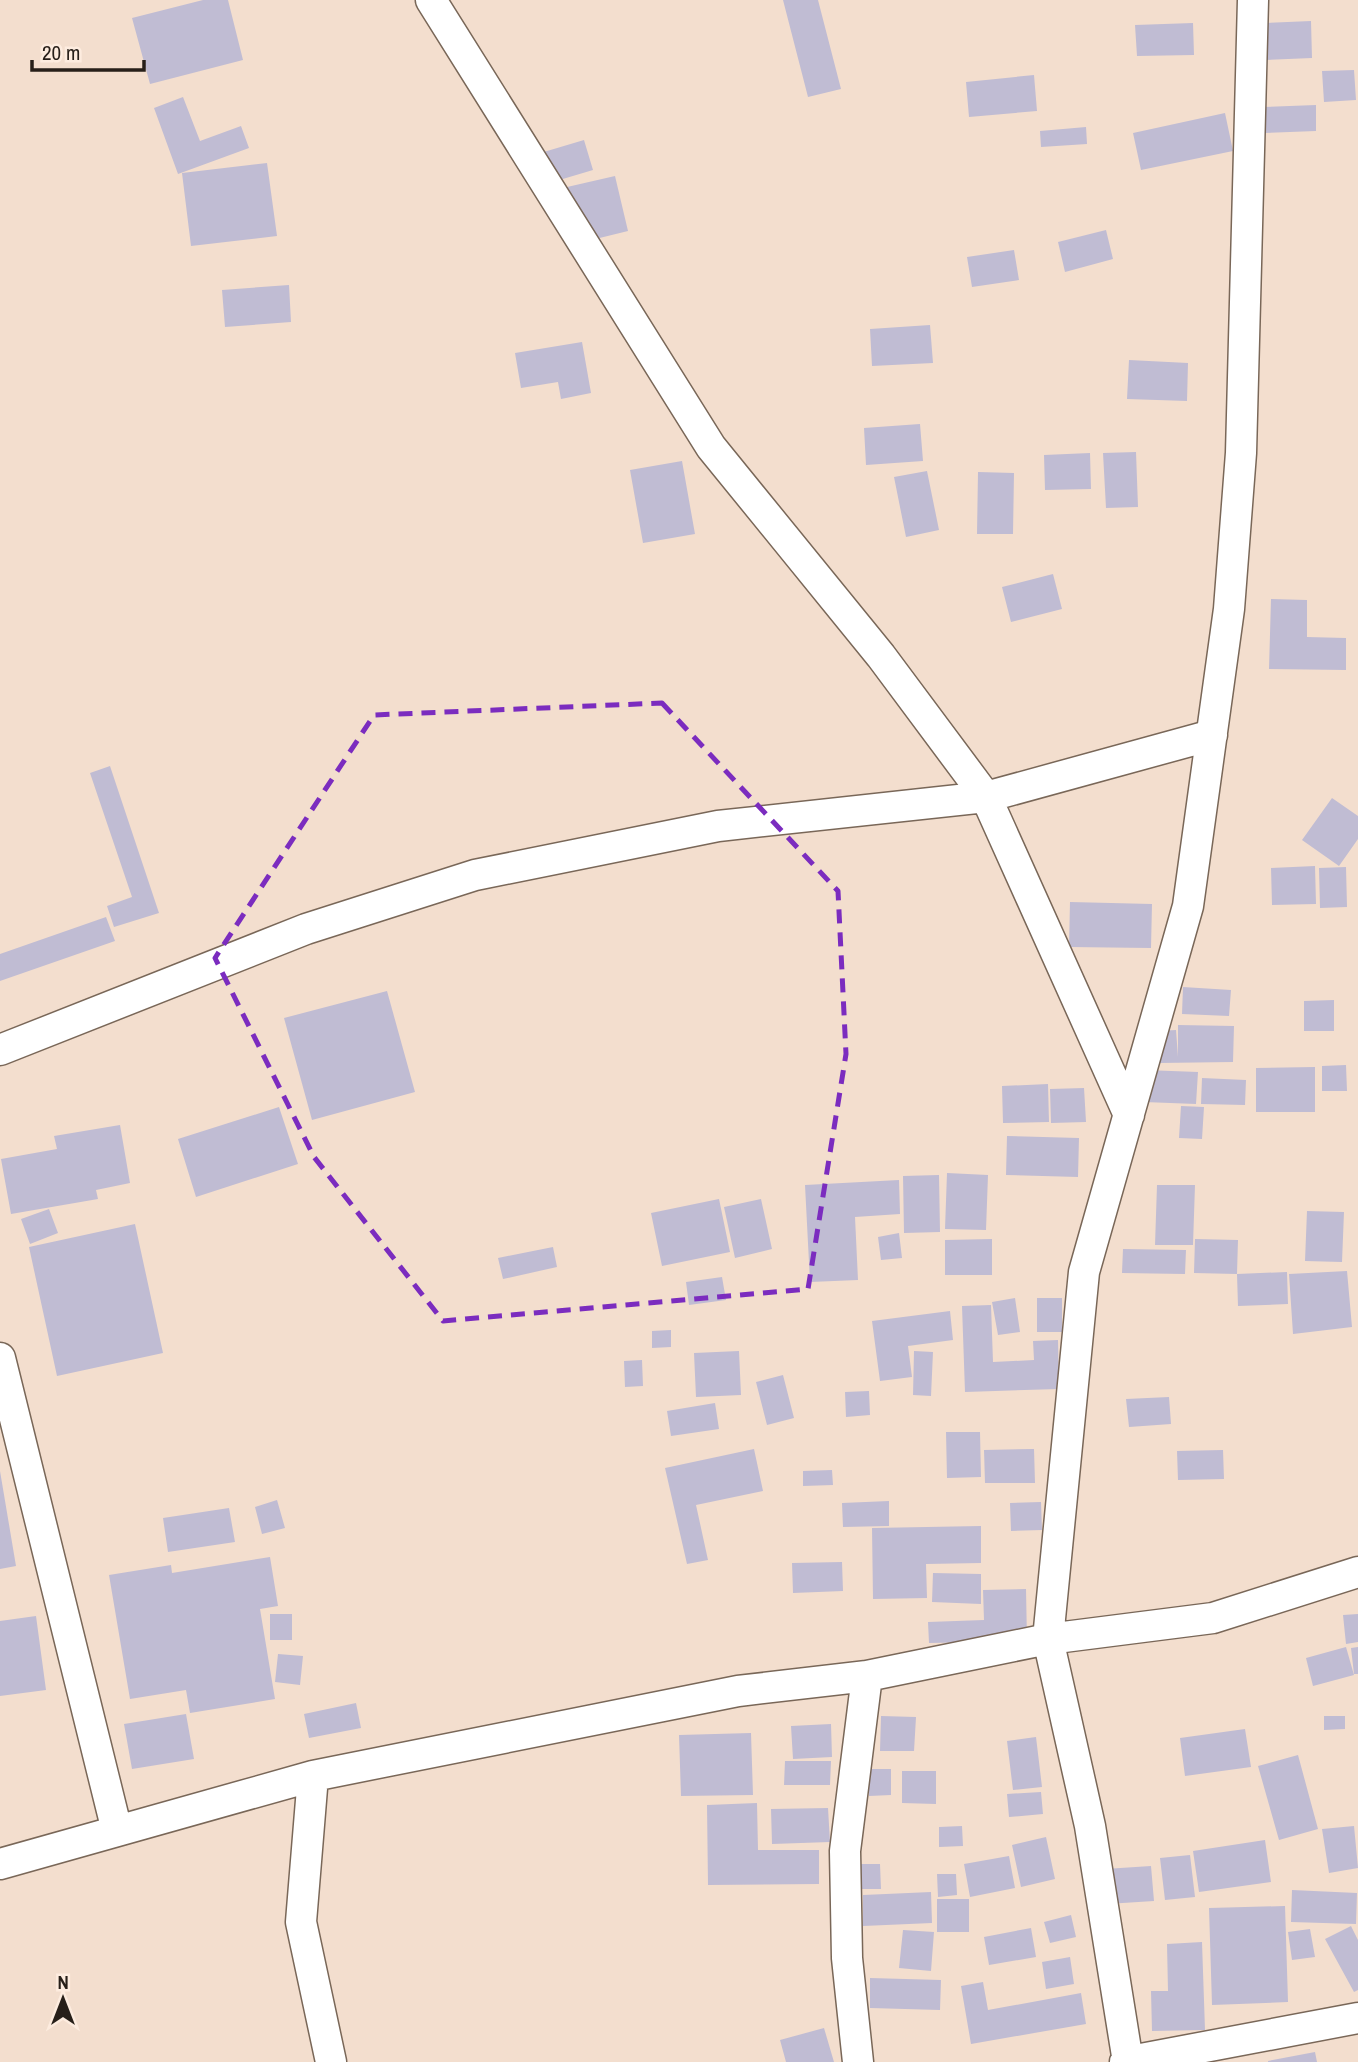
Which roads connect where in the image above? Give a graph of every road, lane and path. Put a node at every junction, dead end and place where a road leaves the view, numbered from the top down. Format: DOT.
graph roads {
  1 [pos="430,0"];
  2 [pos="1253,0"];
  3 [pos="1212,735"];
  4 [pos="986,797"];
  5 [pos="0,1050"];
  6 [pos="1129,1115"];
  7 [pos="0,1358"];
  8 [pos="1358,1572"];
  9 [pos="1048,1640"];
  10 [pos="867,1676"];
  11 [pos="313,1776"];
  12 [pos="117,1831"];
  13 [pos="0,1864"];
  14 [pos="1358,2018"];
  15 [pos="331,2062"];
  16 [pos="858,2062"];
  17 [pos="1127,2062"];
  1 -- 4 [label="street"];
  2 -- 3 [label="street"];
  3 -- 4 [label="street"];
  3 -- 6 [label="street"];
  4 -- 5 [label="street"];
  4 -- 6 [label="street"];
  6 -- 9 [label="street"];
  7 -- 12 [label="street"];
  8 -- 9 [label="street"];
  9 -- 10 [label="street"];
  9 -- 17 [label="street"];
  10 -- 11 [label="street"];
  10 -- 16 [label="street"];
  11 -- 12 [label="street"];
  11 -- 15 [label="street"];
  12 -- 13 [label="street"];
  14 -- 17 [label="street"];
}
